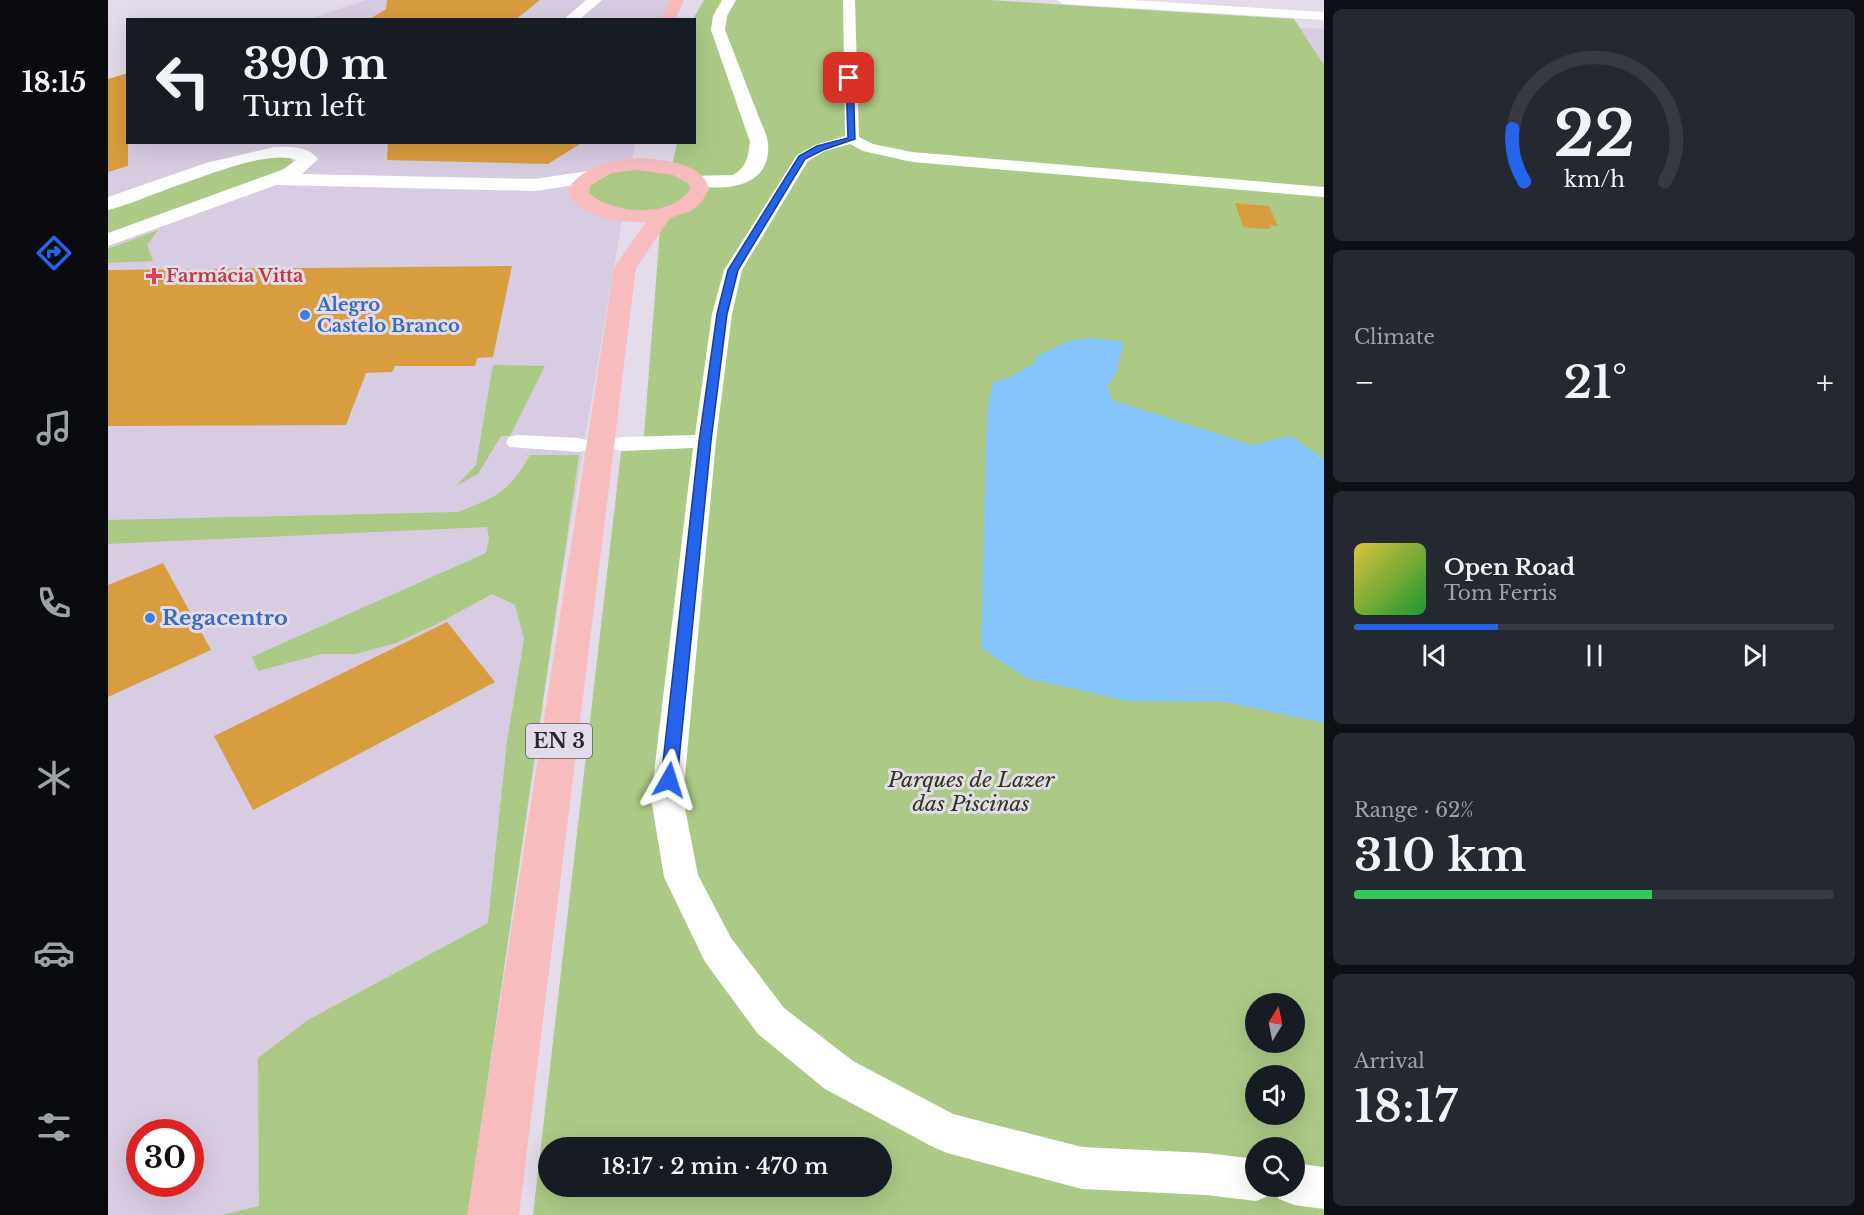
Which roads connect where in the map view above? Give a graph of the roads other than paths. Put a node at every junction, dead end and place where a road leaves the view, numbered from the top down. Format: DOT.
graph roads {
  1 [pos="595,0"];
  2 [pos="677,0"];
  3 [pos="729,0"];
  4 [pos="849,0"];
  5 [pos="1063,0"];
  6 [pos="1176,0"];
  7 [pos="1324,9"];
  8 [pos="1324,16"];
  9 [pos="572,18"];
  10 [pos="669,18"];
  11 [pos="852,139"];
  12 [pos="759,142"];
  13 [pos="648,147"];
  14 [pos="310,154"];
  15 [pos="620,166"];
  16 [pos="669,167"];
  17 [pos="588,177"];
  18 [pos="328,178"];
  19 [pos="274,180"];
  20 [pos="696,180"];
  21 [pos="535,185"];
  22 [pos="1324,192"];
  23 [pos="579,195"];
  24 [pos="108,204"];
  25 [pos="686,205"];
  26 [pos="605,212"];
  27 [pos="663,213"];
  28 [pos="108,240"];
  29 [pos="618,249"];
  30 [pos="705,441"];
  31 [pos="517,442"];
  32 [pos="622,444"];
  33 [pos="579,445"];
  34 [pos="1245,1179"];
  35 [pos="1305,1185"];
  36 [pos="1324,1188"];
  37 [pos="493,1215"];
  1 -- 9 [label="street"];
  2 -- 10 [label="main road"];
  3 -- 12 [label="street"];
  4 -- 11 [label="street"];
  5 -- 8 [label="street"];
  6 -- 7 [label="street"];
  11 -- 22 [label="street"];
  11 -- 30 [label="street"];
  12 -- 20 [label="street"];
  12 -- 25 [label="street"];
  13 -- 15 [label="main road"];
  13 -- 16 [label="main road"];
  14 -- 18 [label="street"];
  14 -- 19 [label="street"];
  14 -- 24 [label="street"];
  15 -- 16 [label="main road"];
  15 -- 17 [label="main road"];
  16 -- 20 [label="main road"];
  17 -- 21 [label="street"];
  17 -- 23 [label="main road"];
  18 -- 19 [label="street"];
  18 -- 21 [label="street"];
  19 -- 28 [label="street"];
  20 -- 25 [label="main road"];
  21 -- 23 [label="street"];
  23 -- 26 [label="main road"];
  25 -- 27 [label="main road"];
  26 -- 27 [label="main road"];
  26 -- 29 [label="main road, EN 3"];
  27 -- 29 [label="main road, EN 3"];
  29 -- 37 [label="main road, EN 3"];
  30 -- 32 [label="street"];
  30 -- 34 [label="street"];
  31 -- 33 [label="street"];
  35 -- 36 [label="street"];
}
